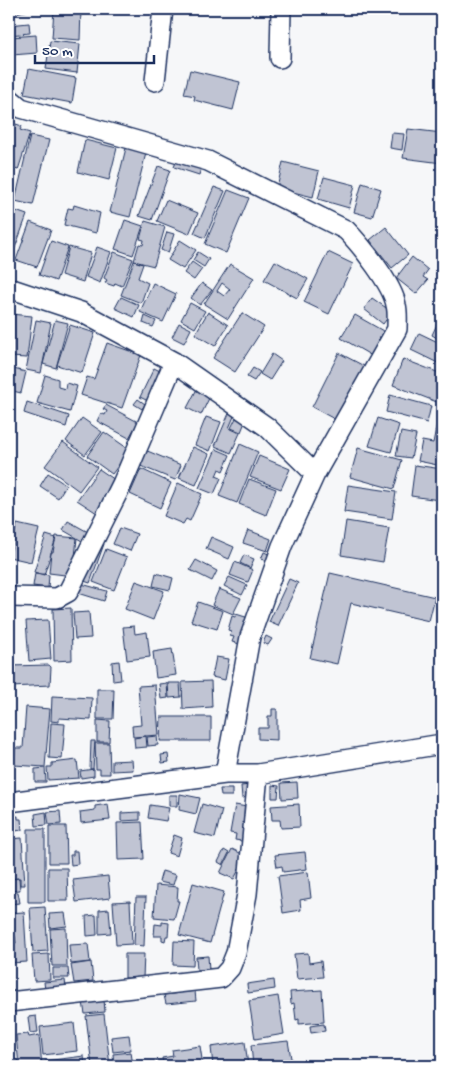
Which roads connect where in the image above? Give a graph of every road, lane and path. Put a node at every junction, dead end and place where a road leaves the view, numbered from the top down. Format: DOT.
graph roads {
  1 [pos="163,9"];
  2 [pos="280,9"];
  3 [pos="280,58"];
  4 [pos="155,81"];
  5 [pos="9,98"];
  6 [pos="9,288"];
  7 [pos="174,362"];
  8 [pos="314,474"];
  9 [pos="9,598"];
  10 [pos="442,744"];
  11 [pos="225,774"];
  12 [pos="258,774"];
  13 [pos="9,802"];
  14 [pos="9,1002"];
  1 -- 4 [label="street"];
  2 -- 3 [label="street"];
  5 -- 8 [label="street"];
  6 -- 7 [label="street"];
  7 -- 8 [label="street"];
  7 -- 9 [label="street"];
  8 -- 11 [label="street"];
  10 -- 12 [label="street"];
  11 -- 12 [label="street"];
  11 -- 13 [label="street"];
  12 -- 14 [label="street"];
}
